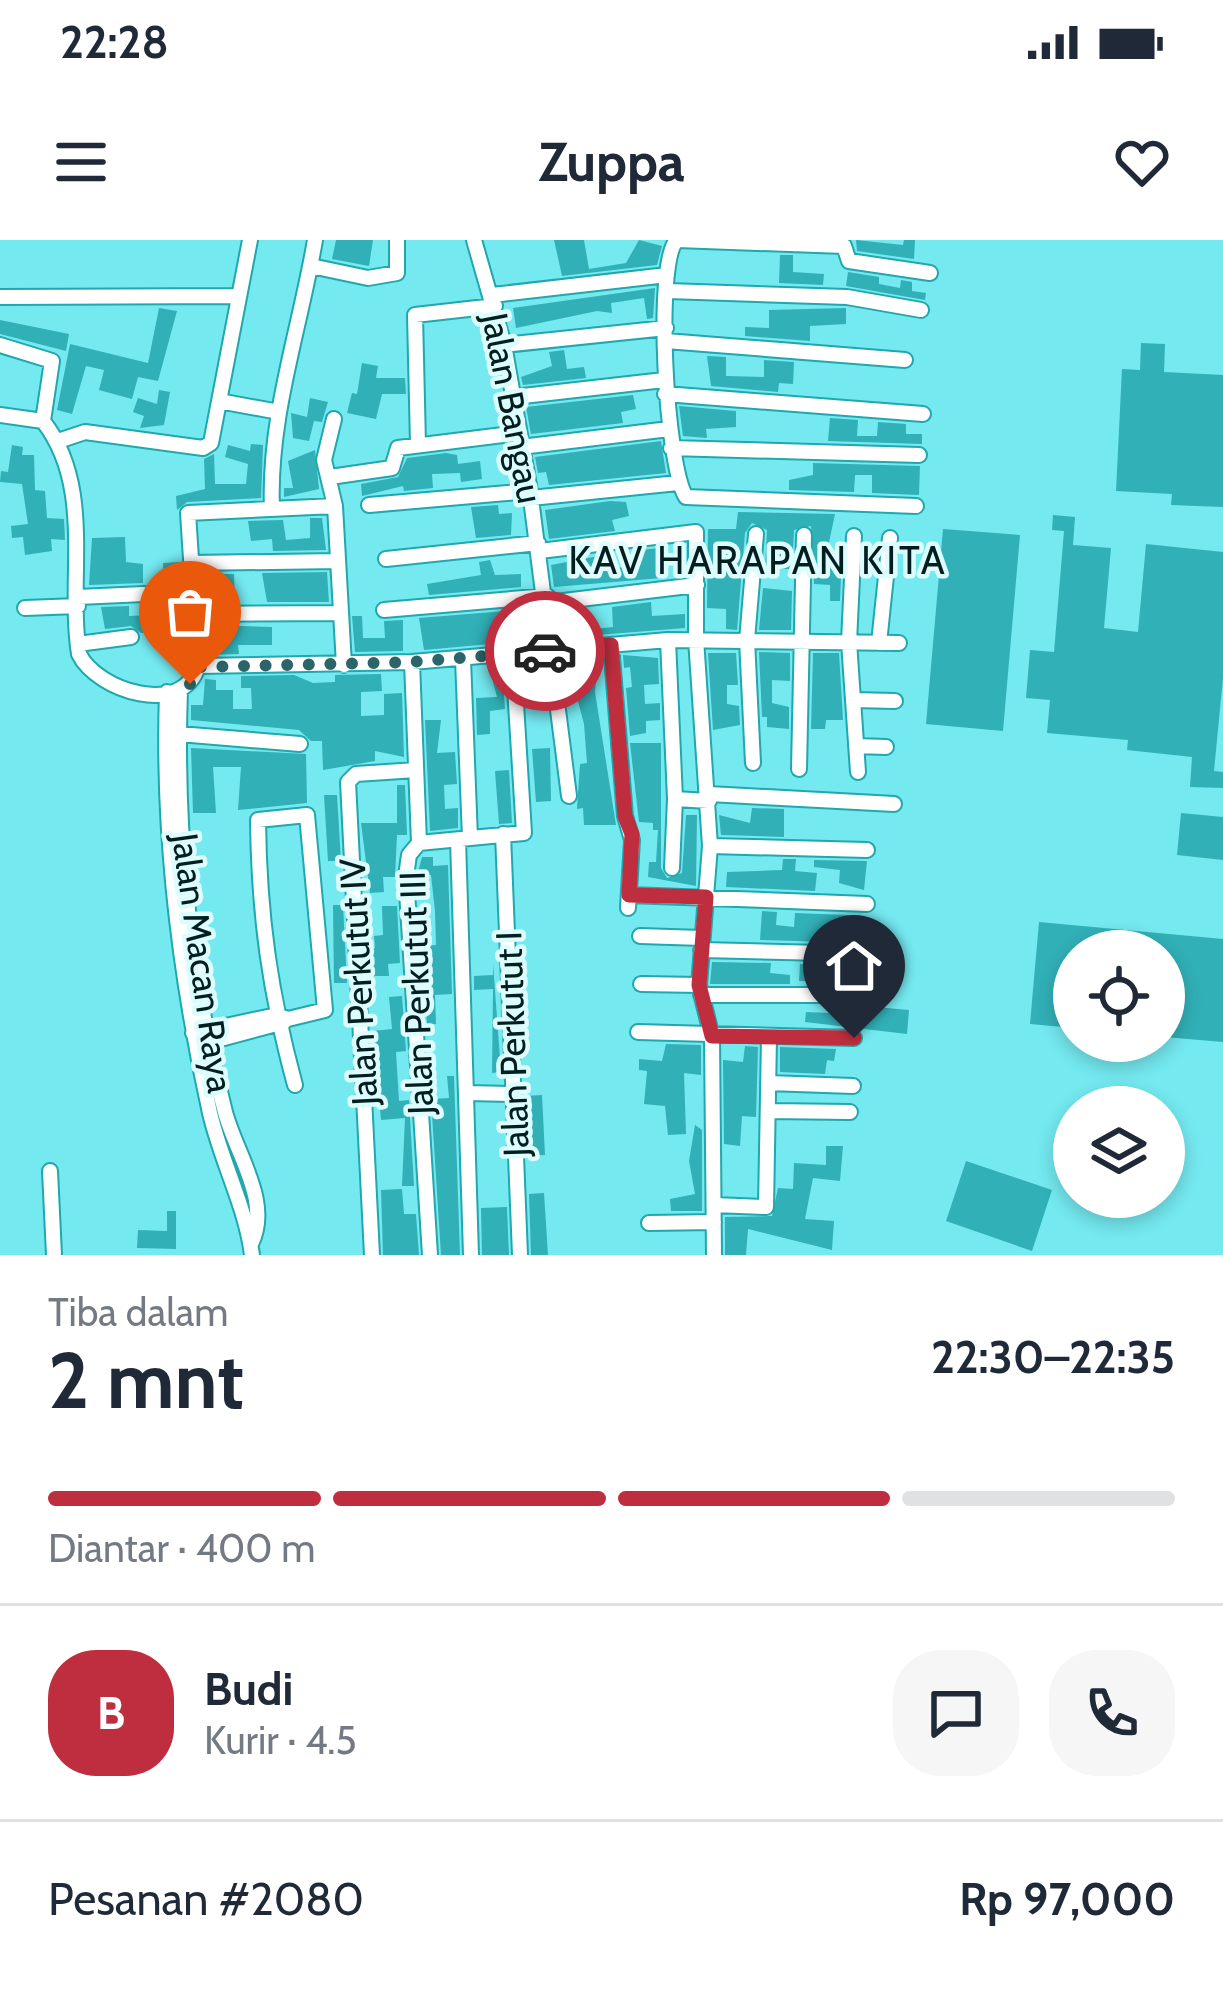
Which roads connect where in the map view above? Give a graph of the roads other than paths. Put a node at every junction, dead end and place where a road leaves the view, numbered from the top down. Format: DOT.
graph roads {
  1 [pos="250,240"];
  2 [pos="315,240"];
  3 [pos="397,240"];
  4 [pos="707,241"];
  5 [pos="477,252"];
  6 [pos="311,266"];
  7 [pos="930,273"];
  8 [pos="668,283"];
  9 [pos="238,296"];
  10 [pos="0,297"];
  11 [pos="493,300"];
  12 [pos="921,310"];
  13 [pos="666,334"];
  14 [pos="0,345"];
  15 [pos="504,345"];
  16 [pos="904,360"];
  17 [pos="664,387"];
  18 [pos="514,398"];
  19 [pos="219,400"];
  20 [pos="279,412"];
  21 [pos="923,414"];
  22 [pos="0,415"];
  23 [pos="334,419"];
  24 [pos="43,421"];
  25 [pos="669,429"];
  26 [pos="520,440"];
  27 [pos="58,441"];
  28 [pos="418,445"];
  29 [pos="671,448"];
  30 [pos="919,455"];
  31 [pos="330,477"];
  32 [pos="678,483"];
  33 [pos="530,495"];
  34 [pos="334,506"];
  35 [pos="369,506"];
  36 [pos="916,506"];
  37 [pos="272,509"];
  38 [pos="757,534"];
  39 [pos="804,535"];
  40 [pos="854,536"];
  41 [pos="890,538"];
  42 [pos="539,547"];
  43 [pos="386,559"];
  44 [pos="338,560"];
  45 [pos="191,563"];
  46 [pos="697,585"];
  47 [pos="144,594"];
  48 [pos="547,600"];
  49 [pos="78,602"];
  50 [pos="25,608"];
  51 [pos="384,610"];
  52 [pos="341,613"];
  53 [pos="195,614"];
  54 [pos="131,637"];
  55 [pos="696,639"];
  56 [pos="668,640"];
  57 [pos="747,640"];
  58 [pos="799,641"];
  59 [pos="849,642"];
  60 [pos="879,643"];
  61 [pos="77,644"];
  62 [pos="899,644"];
  63 [pos="611,645"];
  64 [pos="552,651"];
  65 [pos="513,655"];
  66 [pos="463,658"];
  67 [pos="412,662"];
  68 [pos="344,664"];
  69 [pos="198,667"];
  70 [pos="174,690"];
  71 [pos="853,700"];
  72 [pos="895,701"];
  73 [pos="179,734"];
  74 [pos="300,744"];
  75 [pos="856,746"];
  76 [pos="886,747"];
  77 [pos="753,763"];
  78 [pos="416,770"];
  79 [pos="799,770"];
  80 [pos="858,772"];
  81 [pos="569,796"];
  82 [pos="709,797"];
  83 [pos="675,799"];
  84 [pos="894,804"];
  85 [pos="503,834"];
  86 [pos="464,839"];
  87 [pos="419,843"];
  88 [pos="710,846"];
  89 [pos="867,850"];
  90 [pos="672,868"];
  91 [pos="706,897"];
  92 [pos="867,904"];
  93 [pos="181,912"];
  94 [pos="640,936"];
  95 [pos="701,944"];
  96 [pos="863,954"];
  97 [pos="641,984"];
  98 [pos="700,990"];
  99 [pos="862,995"];
  100 [pos="281,1020"];
  101 [pos="638,1032"];
  102 [pos="712,1036"];
  103 [pos="769,1037"];
  104 [pos="201,1038"];
  105 [pos="854,1038"];
  106 [pos="768,1083"];
  107 [pos="295,1085"];
  108 [pos="853,1086"];
  109 [pos="467,1094"];
  110 [pos="514,1094"];
  111 [pos="768,1111"];
  112 [pos="850,1112"];
  113 [pos="50,1171"];
  114 [pos="714,1205"];
  115 [pos="714,1222"];
  116 [pos="649,1223"];
  117 [pos="251,1249"];
  118 [pos="54,1255"];
  119 [pos="371,1255"];
  120 [pos="430,1255"];
  121 [pos="470,1255"];
  122 [pos="520,1255"];
  123 [pos="714,1255"];
  1 -- 9 [label="street"];
  2 -- 6 [label="street"];
  3 -- 6 [label="street"];
  4 -- 7 [label="street"];
  4 -- 8 [label="street"];
  5 -- 11 [label="street, Jalan Bangau"];
  6 -- 20 [label="street"];
  8 -- 11 [label="street"];
  8 -- 12 [label="street"];
  8 -- 13 [label="street"];
  9 -- 10 [label="street"];
  9 -- 19 [label="street"];
  11 -- 15 [label="street, Jalan Bangau"];
  11 -- 28 [label="street"];
  13 -- 15 [label="street"];
  13 -- 16 [label="street"];
  13 -- 17 [label="street"];
  14 -- 24 [label="street"];
  15 -- 18 [label="street, Jalan Bangau"];
  17 -- 18 [label="street"];
  17 -- 21 [label="street"];
  17 -- 25 [label="street"];
  18 -- 26 [label="street, Jalan Bangau"];
  19 -- 20 [label="street"];
  19 -- 27 [label="street"];
  20 -- 37 [label="street"];
  22 -- 24 [label="street"];
  23 -- 31 [label="street"];
  24 -- 27 [label="street"];
  25 -- 26 [label="street"];
  25 -- 29 [label="street"];
  26 -- 28 [label="street"];
  26 -- 33 [label="street, Jalan Bangau"];
  27 -- 49 [label="street"];
  28 -- 31 [label="street"];
  29 -- 30 [label="street"];
  29 -- 32 [label="street"];
  31 -- 34 [label="street"];
  32 -- 33 [label="street"];
  32 -- 36 [label="street"];
  33 -- 35 [label="street"];
  33 -- 42 [label="street, Jalan Bangau"];
  34 -- 37 [label="street"];
  34 -- 44 [label="street"];
  37 -- 45 [label="street"];
  38 -- 57 [label="street"];
  39 -- 58 [label="street"];
  40 -- 59 [label="street"];
  41 -- 60 [label="street"];
  42 -- 43 [label="street"];
  42 -- 46 [label="street"];
  42 -- 48 [label="street, Jalan Bangau"];
  44 -- 45 [label="street"];
  44 -- 52 [label="street"];
  45 -- 53 [label="street"];
  46 -- 48 [label="street"];
  46 -- 55 [label="street"];
  47 -- 49 [label="street"];
  48 -- 51 [label="street"];
  48 -- 64 [label="street, Jalan Bangau"];
  49 -- 50 [label="street"];
  49 -- 61 [label="street"];
  52 -- 53 [label="street"];
  52 -- 68 [label="street"];
  53 -- 69 [label="street"];
  54 -- 61 [label="street"];
  55 -- 56 [label="street"];
  55 -- 57 [label="street"];
  55 -- 82 [label="street"];
  56 -- 63 [label="street"];
  56 -- 83 [label="street"];
  57 -- 58 [label="street"];
  57 -- 77 [label="street"];
  58 -- 59 [label="street"];
  58 -- 79 [label="street"];
  59 -- 60 [label="street"];
  59 -- 71 [label="street"];
  60 -- 62 [label="street"];
  61 -- 70 [label="street"];
  63 -- 64 [label="street"];
  63 -- 91 [label="street"];
  64 -- 65 [label="street"];
  64 -- 81 [label="street, Jalan Bangau"];
  65 -- 66 [label="street"];
  65 -- 85 [label="street"];
  66 -- 67 [label="street"];
  66 -- 86 [label="street"];
  67 -- 68 [label="street"];
  67 -- 78 [label="street, Jalan Perkutut III"];
  68 -- 69 [label="street"];
  69 -- 70 [label="street"];
  70 -- 73 [label="street, Jalan Macan Raya"];
  70 -- 93 [label="street, Jalan Macan Raya"];
  71 -- 72 [label="street"];
  71 -- 75 [label="street"];
  73 -- 74 [label="street"];
  73 -- 93 [label="street, Jalan Macan Raya"];
  75 -- 76 [label="street"];
  75 -- 80 [label="street"];
  78 -- 87 [label="street, Jalan Perkutut III"];
  78 -- 119 [label="street, Jalan Perkutut IV"];
  82 -- 83 [label="street"];
  82 -- 84 [label="street"];
  82 -- 88 [label="street"];
  83 -- 90 [label="street"];
  85 -- 86 [label="street"];
  85 -- 110 [label="street, Jalan Perkutut I"];
  86 -- 87 [label="street"];
  86 -- 109 [label="street"];
  87 -- 120 [label="street, Jalan Perkutut III"];
  88 -- 89 [label="street"];
  88 -- 91 [label="street"];
  91 -- 92 [label="street"];
  91 -- 95 [label="street"];
  93 -- 104 [label="street, Jalan Macan Raya"];
  94 -- 95 [label="street"];
  95 -- 96 [label="street"];
  95 -- 98 [label="street"];
  97 -- 98 [label="street"];
  98 -- 99 [label="street"];
  98 -- 102 [label="street"];
  100 -- 100 [label="street"];
  100 -- 104 [label="street"];
  100 -- 107 [label="street"];
  101 -- 102 [label="street"];
  102 -- 103 [label="street"];
  102 -- 114 [label="street"];
  103 -- 105 [label="street"];
  103 -- 106 [label="street"];
  104 -- 117 [label="street, Jalan Macan Raya"];
  106 -- 108 [label="street"];
  106 -- 111 [label="street"];
  109 -- 110 [label="street"];
  109 -- 121 [label="street"];
  110 -- 122 [label="street, Jalan Perkutut I"];
  111 -- 112 [label="street"];
  111 -- 114 [label="street"];
  113 -- 118 [label="street"];
  114 -- 115 [label="street"];
  115 -- 116 [label="street"];
  115 -- 123 [label="street"];
}
